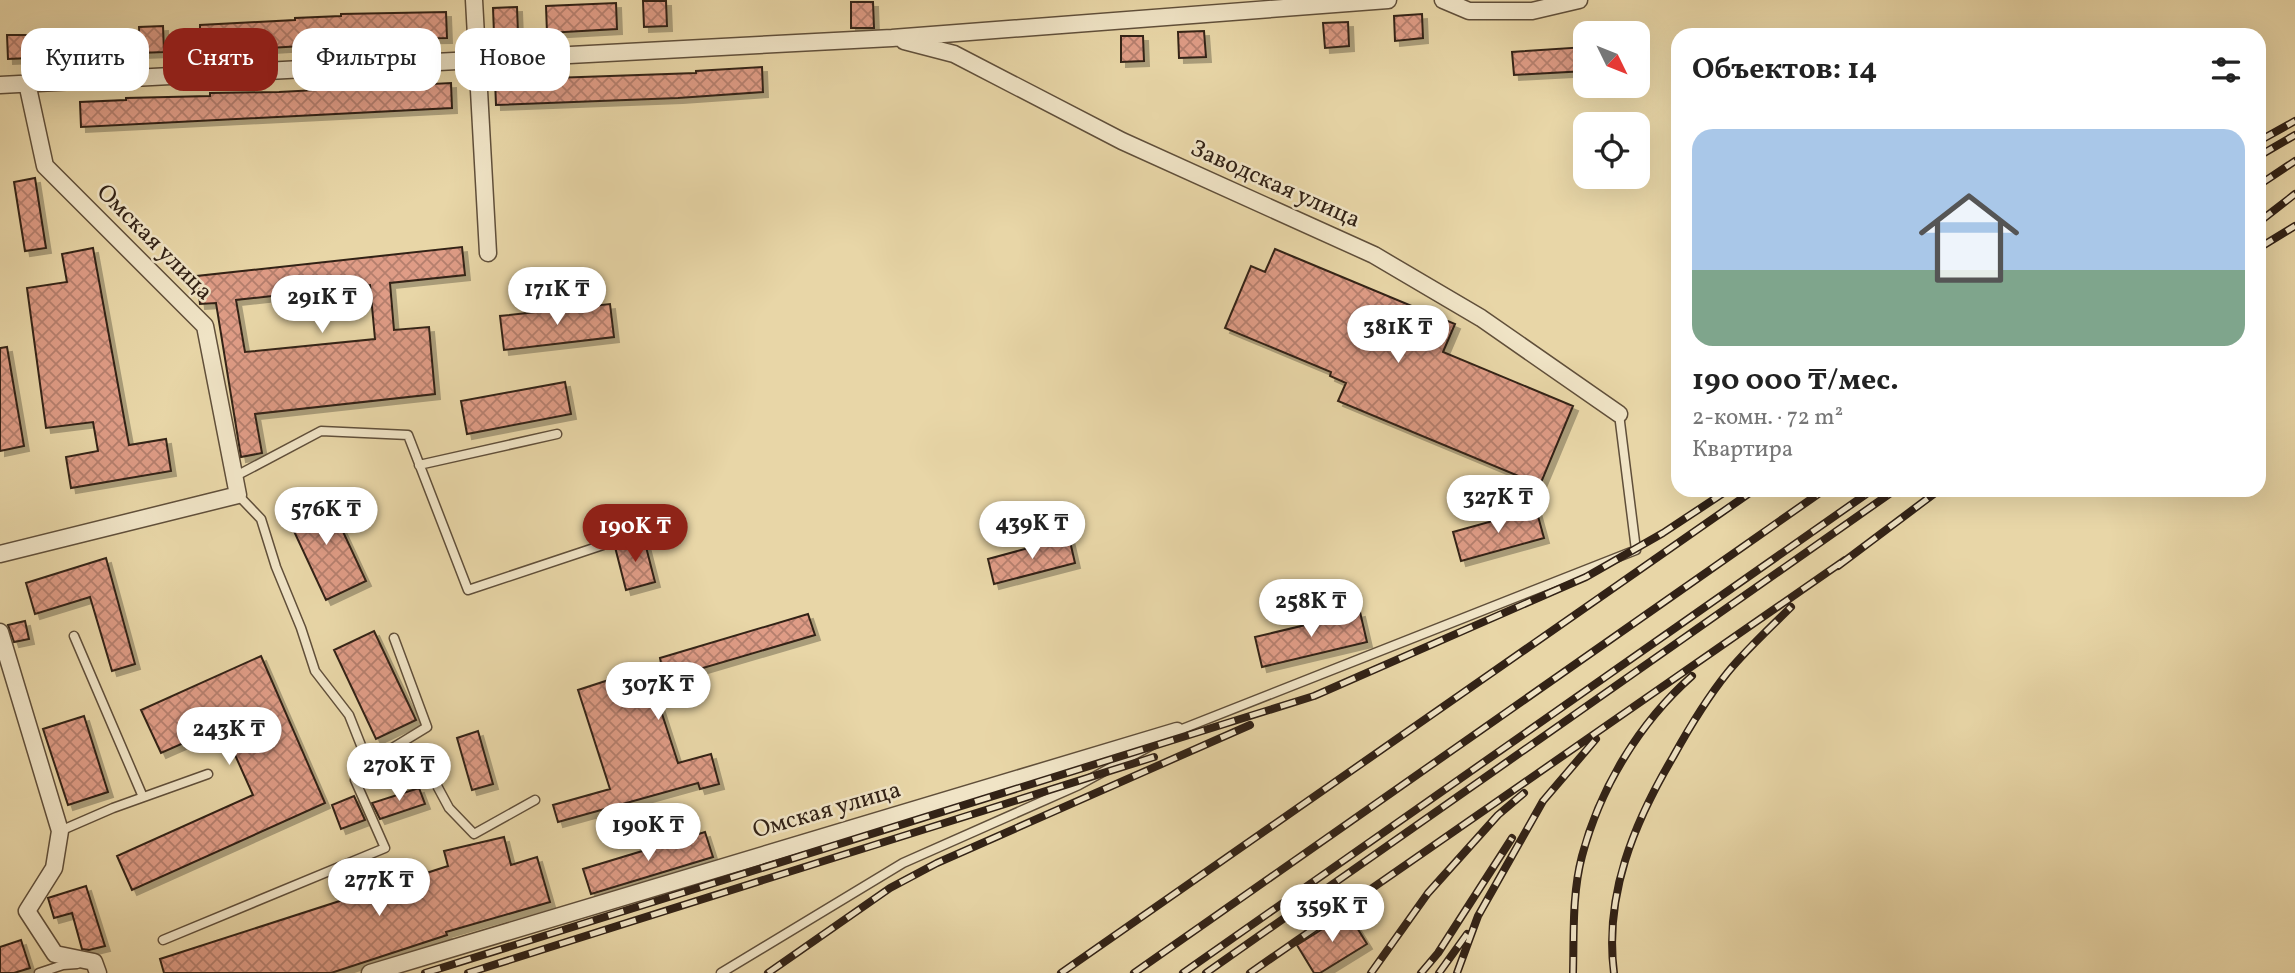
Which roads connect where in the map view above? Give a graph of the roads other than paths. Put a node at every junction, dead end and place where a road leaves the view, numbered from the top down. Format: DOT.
graph roads {
  1 [pos="474,0"];
  2 [pos="1388,0"];
  3 [pos="1443,0"];
  4 [pos="1579,0"];
  5 [pos="476,28"];
  6 [pos="892,38"];
  7 [pos="570,55"];
  8 [pos="455,61"];
  9 [pos="149,77"];
  10 [pos="21,83"];
  11 [pos="0,85"];
  12 [pos="29,91"];
  13 [pos="480,91"];
  14 [pos="488,253"];
  15 [pos="1619,414"];
  16 [pos="557,435"];
  17 [pos="419,465"];
  18 [pos="234,477"];
  19 [pos="238,495"];
  20 [pos="603,545"];
  21 [pos="0,554"];
  22 [pos="0,632"];
  23 [pos="74,636"];
  24 [pos="394,638"];
  25 [pos="1177,732"];
  26 [pos="396,746"];
  27 [pos="368,763"];
  28 [pos="208,774"];
  29 [pos="143,797"];
  30 [pos="535,800"];
  31 [pos="61,831"];
  32 [pos="163,940"];
  33 [pos="96,968"];
  34 [pos="39,973"];
  35 [pos="370,973"];
  36 [pos="721,973"];
  1 -- 5 [label="street"];
  2 -- 6 [label="street, Заводская улица"];
  3 -- 4 [label="street"];
  6 -- 7 [label="street, Заводская улица"];
  6 -- 15 [label="street, Заводская улица"];
  8 -- 9 [label="street, Заводская улица"];
  10 -- 11 [label="street, Заводская улица"];
  12 -- 18 [label="street, Омская улица"];
  13 -- 14 [label="street"];
  15 -- 25 [label="lane"];
  16 -- 17 [label="lane"];
  17 -- 18 [label="lane"];
  17 -- 20 [label="lane"];
  18 -- 19 [label="street, Омская улица"];
  19 -- 21 [label="street"];
  19 -- 27 [label="lane"];
  22 -- 31 [label="street"];
  23 -- 29 [label="lane"];
  24 -- 26 [label="lane"];
  25 -- 35 [label="street, Омская улица"];
  25 -- 36 [label="lane"];
  26 -- 27 [label="lane"];
  26 -- 30 [label="lane"];
  27 -- 32 [label="lane"];
  28 -- 29 [label="lane"];
  29 -- 31 [label="lane"];
  31 -- 33 [label="street"];
  33 -- 34 [label="lane"];
}
